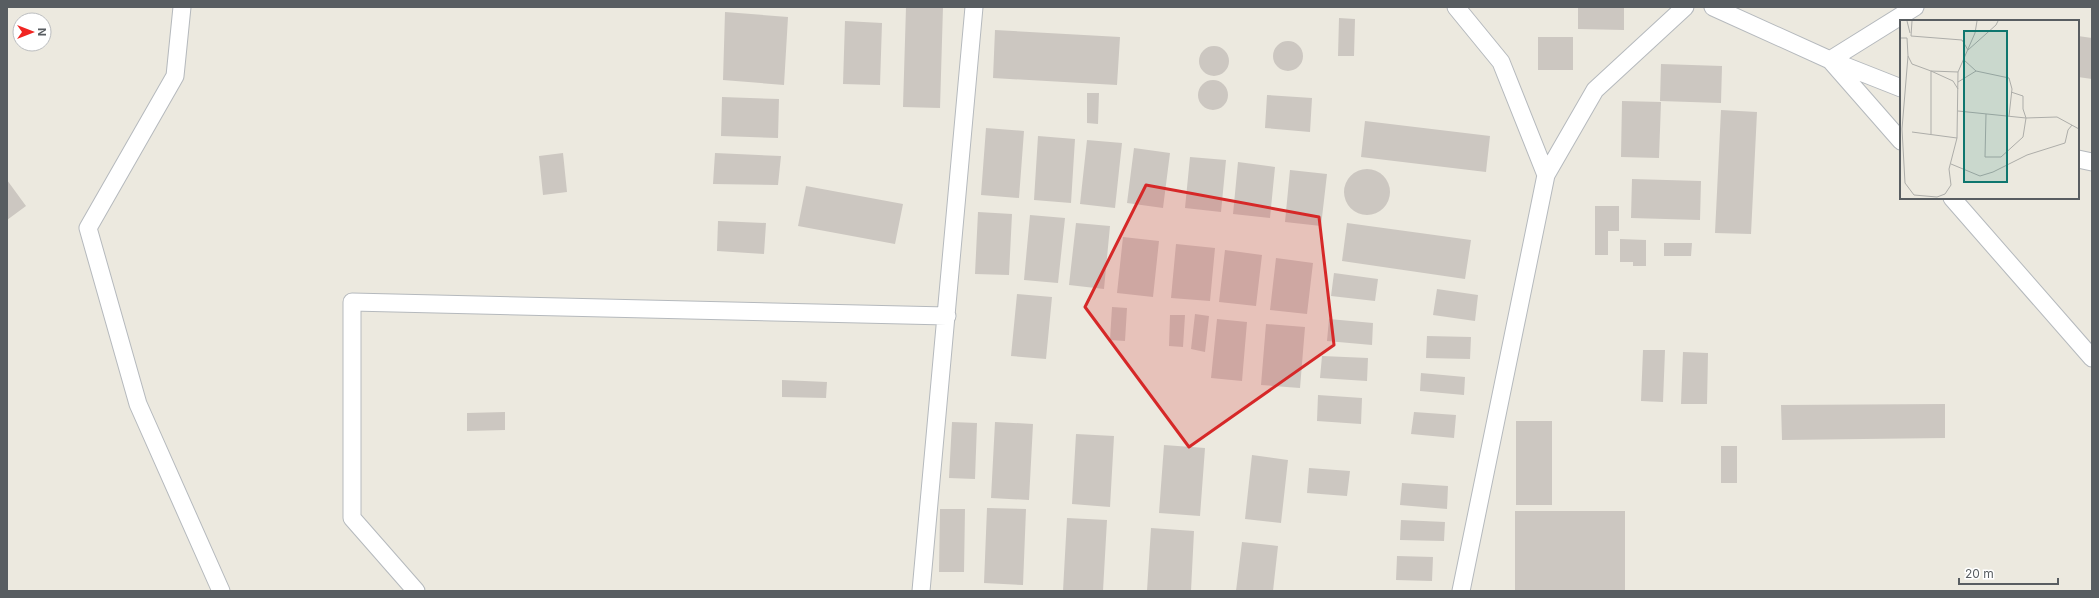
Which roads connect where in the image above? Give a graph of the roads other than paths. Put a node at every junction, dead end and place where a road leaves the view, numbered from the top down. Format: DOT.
graph roads {
  1 [pos="182,7"];
  2 [pos="974,7"];
  3 [pos="1456,7"];
  4 [pos="1685,7"];
  5 [pos="1713,7"];
  6 [pos="1915,7"];
  7 [pos="1830,60"];
  8 [pos="1900,88"];
  9 [pos="1900,140"];
  10 [pos="2079,159"];
  11 [pos="2092,162"];
  12 [pos="1546,175"];
  13 [pos="1953,199"];
  14 [pos="947,316"];
  15 [pos="2092,358"];
  16 [pos="221,591"];
  17 [pos="416,591"];
  18 [pos="921,591"];
  19 [pos="1461,591"];
  1 -- 16 [label="lane"];
  2 -- 14 [label="lane"];
  3 -- 12 [label="lane"];
  4 -- 12 [label="lane"];
  5 -- 7 [label="lane"];
  6 -- 7 [label="lane"];
  7 -- 8 [label="lane"];
  7 -- 9 [label="lane"];
  10 -- 11 [label="lane"];
  12 -- 19 [label="lane"];
  13 -- 15 [label="lane"];
  14 -- 17 [label="lane"];
  14 -- 18 [label="lane"];
}
